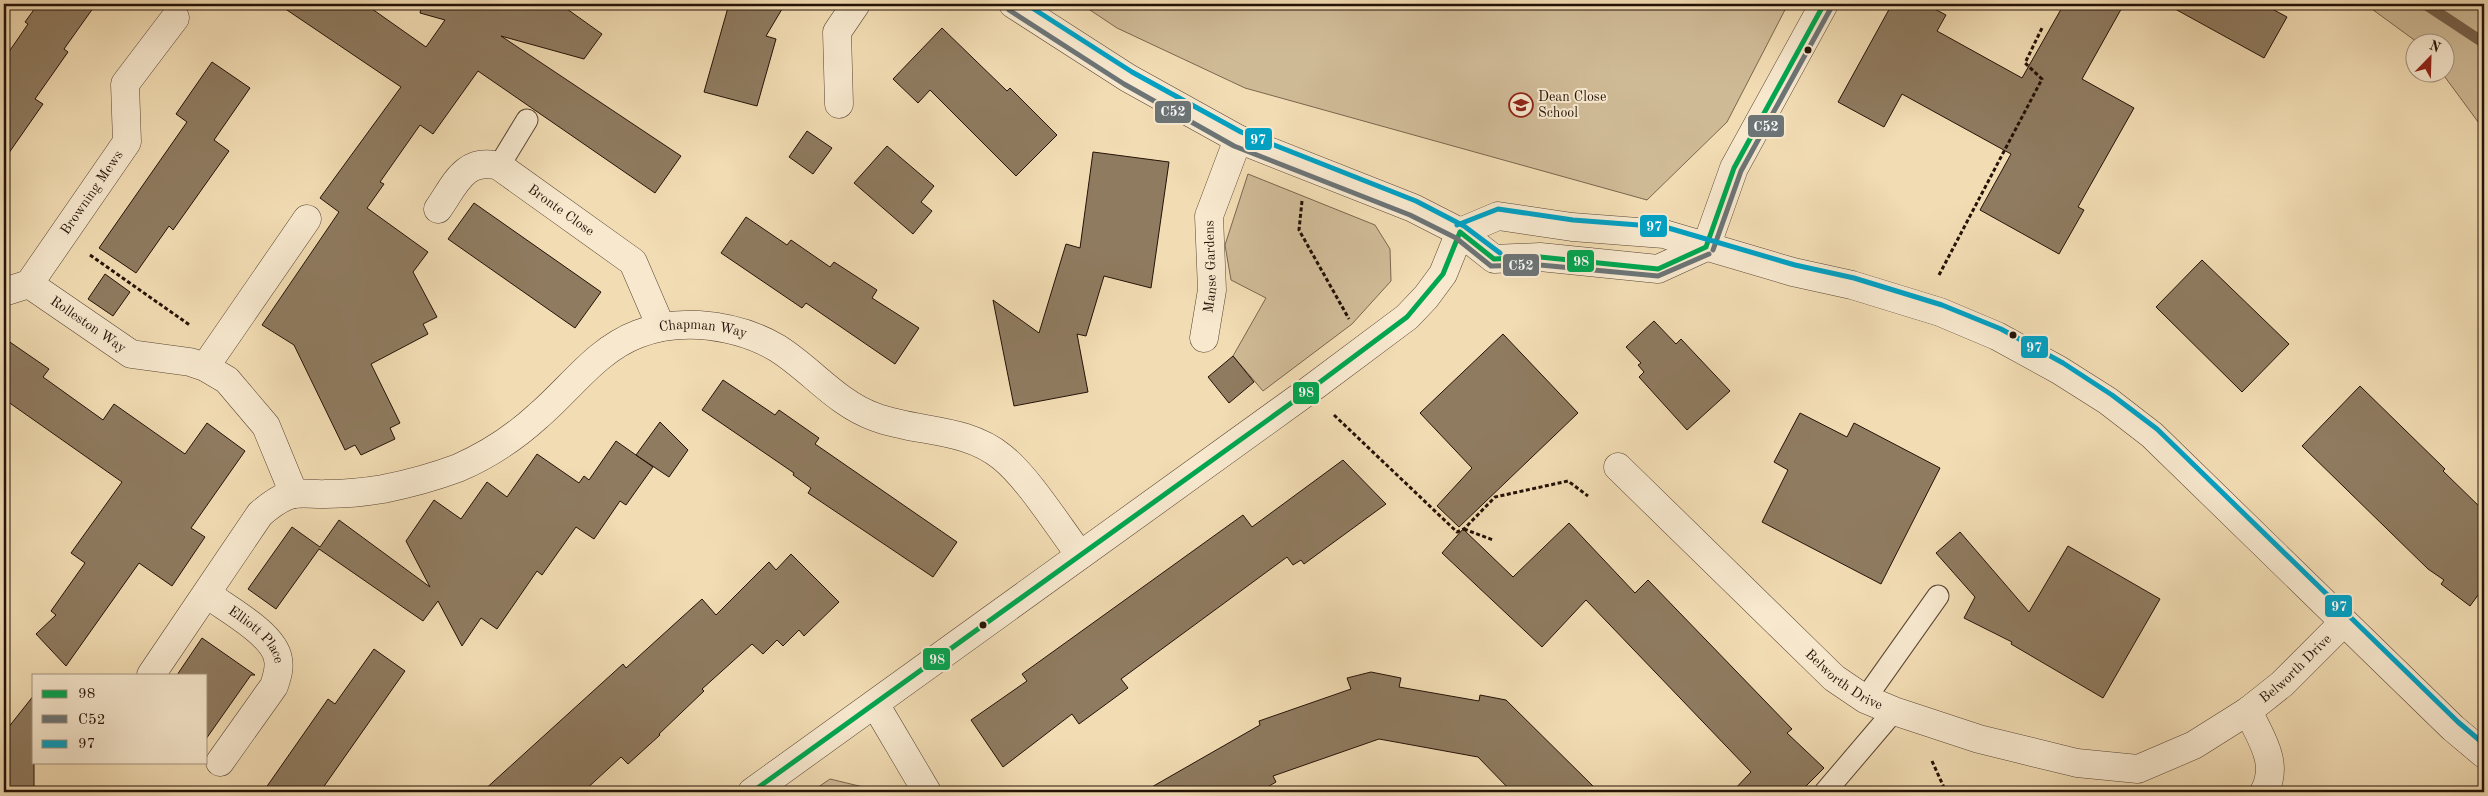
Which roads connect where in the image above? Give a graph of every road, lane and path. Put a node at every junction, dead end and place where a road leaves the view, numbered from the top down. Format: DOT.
graph roads {
  1 [pos="856,4"];
  2 [pos="1013,4"];
  3 [pos="1824,4"];
  4 [pos="175,18"];
  5 [pos="2043,26"];
  6 [pos="839,104"];
  7 [pos="527,120"];
  8 [pos="1238,138"];
  9 [pos="499,166"];
  10 [pos="1314,170"];
  11 [pos="438,209"];
  12 [pos="307,219"];
  13 [pos="1460,232"];
  14 [pos="62,236"];
  15 [pos="1706,247"];
  16 [pos="16,288"];
  17 [pos="1923,307"];
  18 [pos="661,327"];
  19 [pos="1204,338"];
  20 [pos="1366,347"];
  21 [pos="212,356"];
  22 [pos="1308,391"];
  23 [pos="1618,467"];
  24 [pos="294,494"];
  25 [pos="1588,496"];
  26 [pos="1464,529"];
  27 [pos="1493,540"];
  28 [pos="1080,555"];
  29 [pos="207,594"];
  30 [pos="1938,596"];
  31 [pos="2343,623"];
  32 [pos="152,674"];
  33 [pos="1865,698"];
  34 [pos="875,704"];
  35 [pos="1894,711"];
  36 [pos="2248,711"];
  37 [pos="2484,754"];
  38 [pos="220,762"];
  39 [pos="2141,780"];
  40 [pos="752,792"];
  41 [pos="927,792"];
  42 [pos="1824,792"];
  43 [pos="2264,792"];
  1 -- 6 [label="street"];
  2 -- 8 [label="street"];
  3 -- 15 [label="street"];
  4 -- 14 [label="street, Browning Mews"];
  5 -- 17 [label="path"];
  7 -- 9 [label="lane"];
  8 -- 10 [label="street"];
  8 -- 19 [label="street, Manse Gardens"];
  9 -- 11 [label="street"];
  9 -- 18 [label="street, Bronte Close"];
  10 -- 13 [label="street"];
  10 -- 20 [label="path"];
  12 -- 21 [label="street"];
  13 -- 15 [label="street"];
  13 -- 15 [label="street"];
  13 -- 20 [label="street"];
  14 -- 16 [label="street, Browning Mews"];
  14 -- 21 [label="path"];
  15 -- 17 [label="street"];
  16 -- 21 [label="street, Rolleston Way"];
  17 -- 31 [label="street"];
  18 -- 24 [label="street, Chapman Way"];
  18 -- 28 [label="street, Chapman Way"];
  20 -- 22 [label="street"];
  21 -- 24 [label="street, Rolleston Way"];
  22 -- 26 [label="path"];
  22 -- 28 [label="street"];
  23 -- 33 [label="street, Belworth Drive"];
  24 -- 29 [label="street"];
  25 -- 26 [label="path"];
  26 -- 27 [label="path"];
  28 -- 34 [label="street"];
  29 -- 32 [label="street"];
  29 -- 38 [label="street, Elliott Place"];
  30 -- 33 [label="lane"];
  31 -- 36 [label="street, Belworth Drive"];
  31 -- 37 [label="street"];
  33 -- 35 [label="street, Belworth Drive"];
  34 -- 40 [label="street"];
  34 -- 41 [label="street"];
  35 -- 39 [label="street, Belworth Drive"];
  35 -- 42 [label="lane"];
  36 -- 39 [label="street, Belworth Drive"];
  36 -- 43 [label="street, Belworth Drive"];
}
